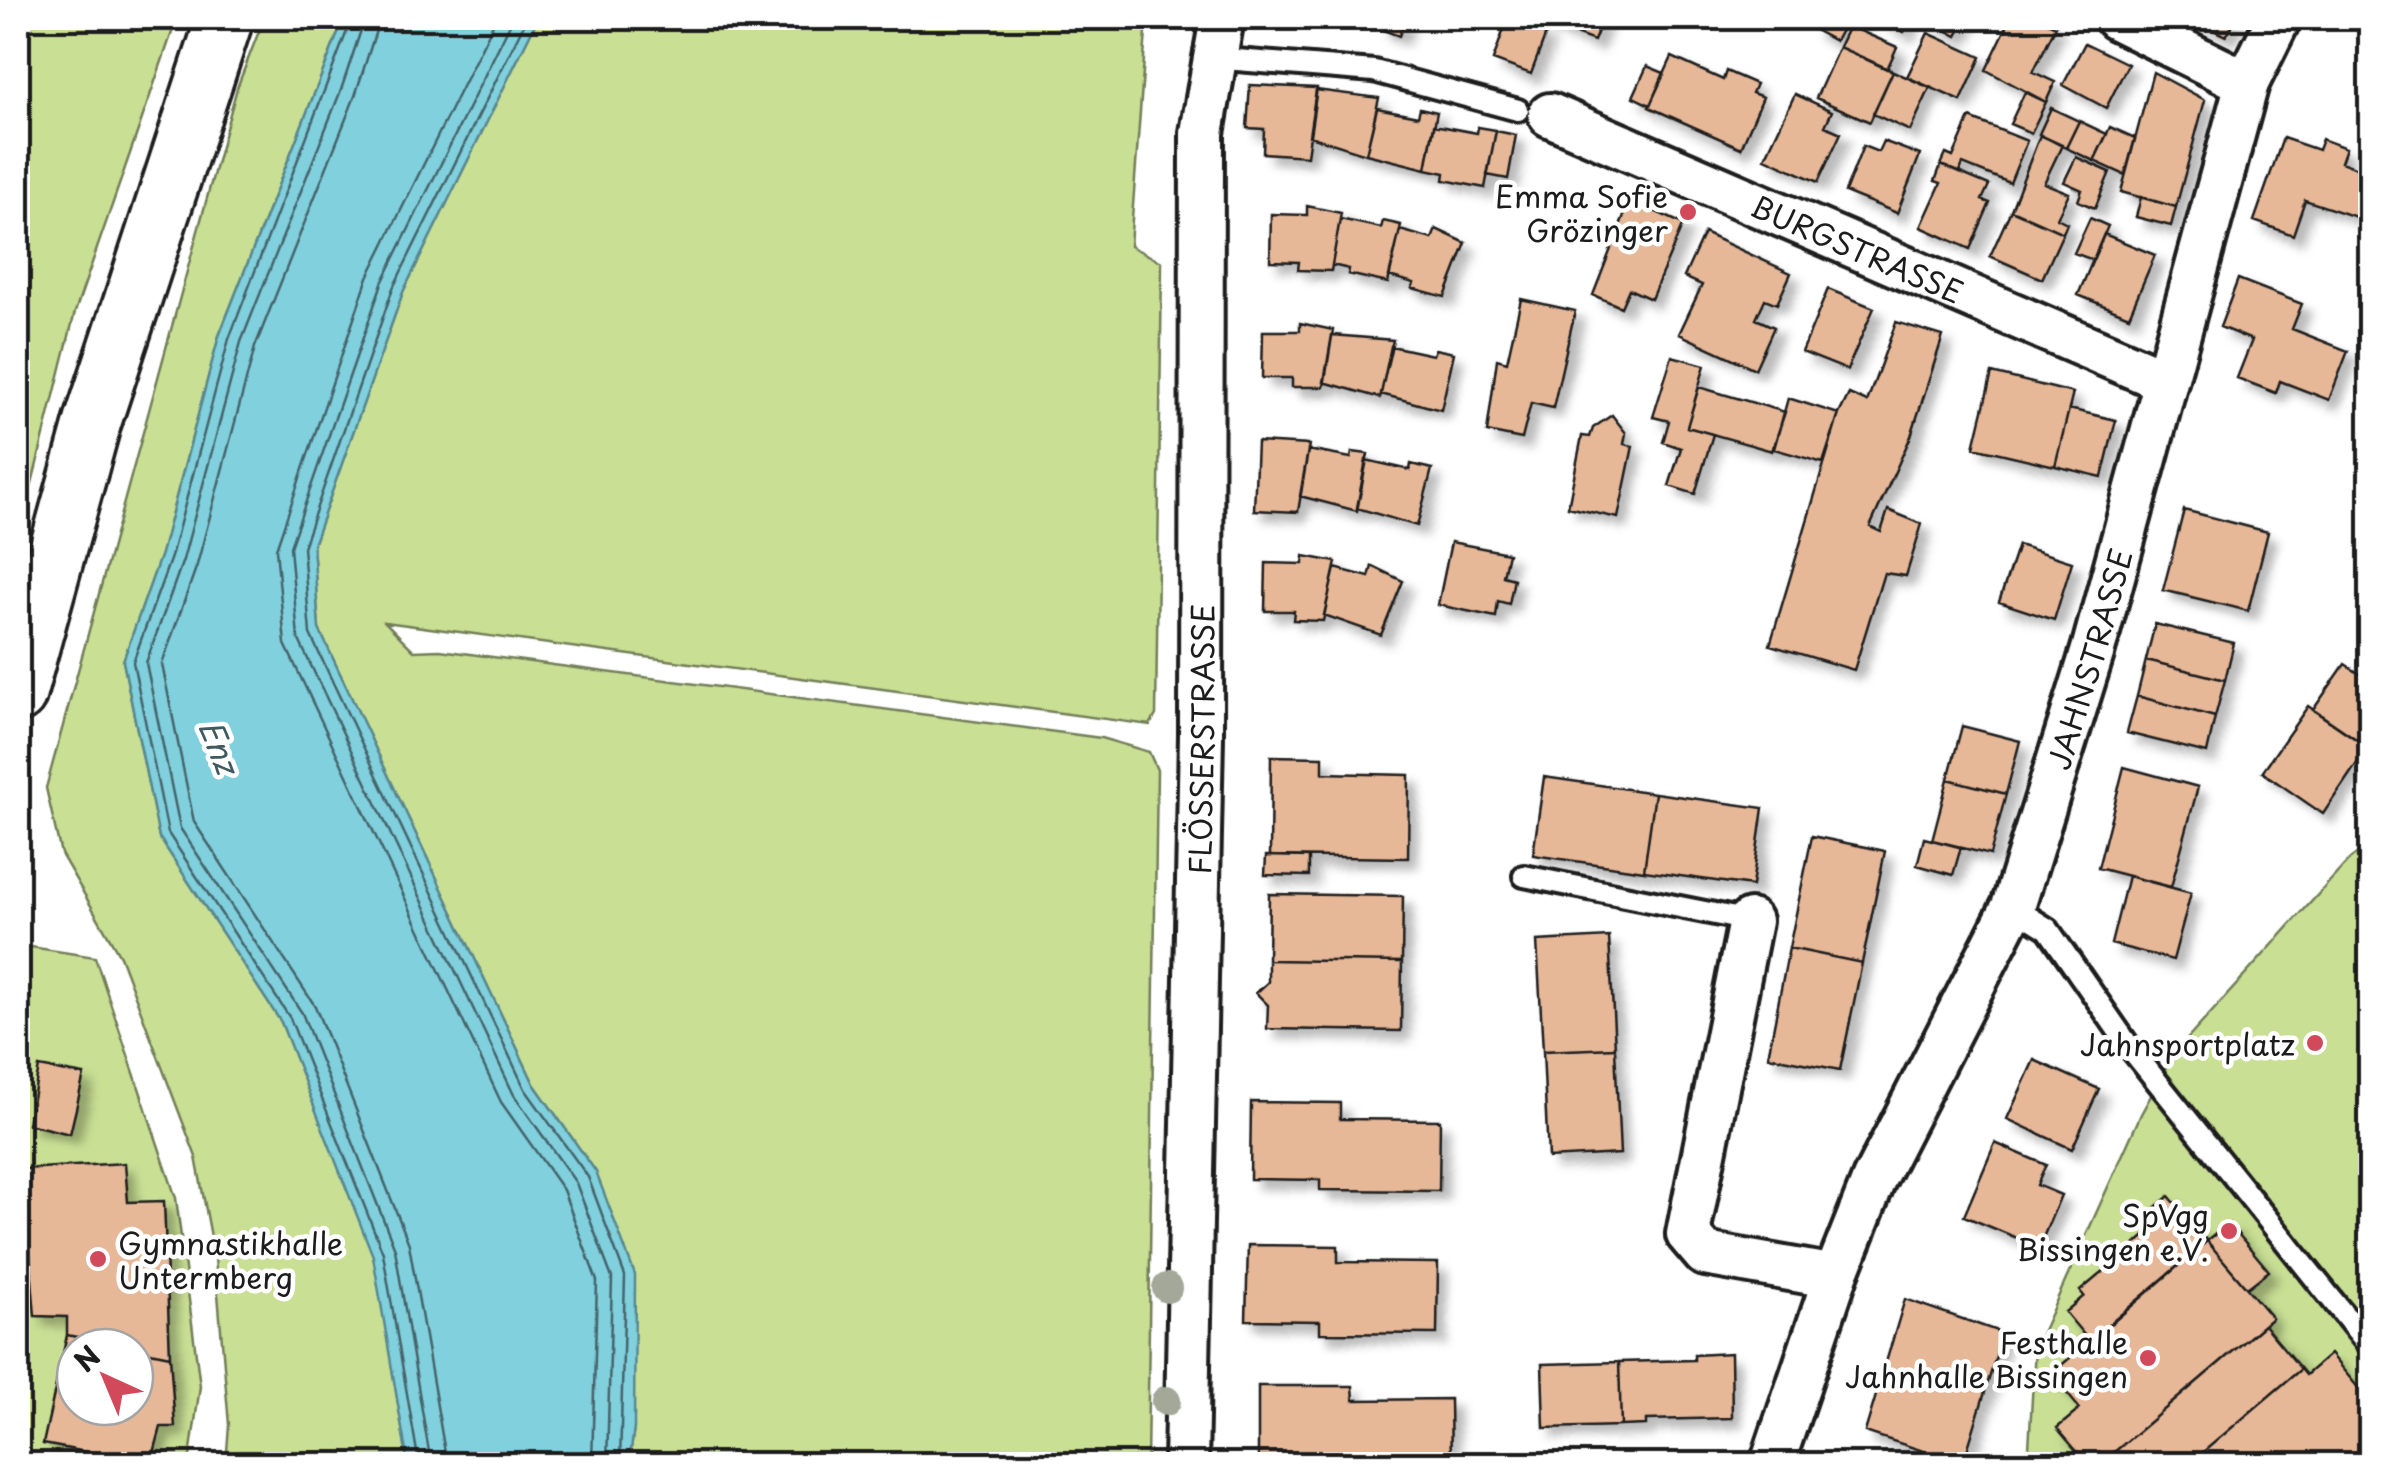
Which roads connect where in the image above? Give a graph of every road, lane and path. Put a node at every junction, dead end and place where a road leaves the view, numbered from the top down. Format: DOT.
graph roads {
  1 [pos="225,18"];
  2 [pos="2116,18"];
  3 [pos="2279,18"];
  4 [pos="1217,38"];
  5 [pos="2248,83"];
  6 [pos="1534,112"];
  7 [pos="2164,380"];
  8 [pos="18,694"];
  9 [pos="1524,876"];
  10 [pos="2012,908"];
  11 [pos="1750,922"];
  12 [pos="1835,1277"];
  13 [pos="2370,1348"];
  14 [pos="1186,1464"];
  15 [pos="1772,1464"];
  1 -- 8 [label="main road"];
  2 -- 5 [label="street"];
  3 -- 5 [label="street, JAHNSTRASSE"];
  4 -- 6 [label="lane, BURGSTRASSE"];
  4 -- 14 [label="street, FLÖSSERSTRASSE"];
  5 -- 7 [label="street, JAHNSTRASSE"];
  6 -- 7 [label="street, BURGSTRASSE"];
  7 -- 10 [label="street, JAHNSTRASSE"];
  9 -- 11 [label="lane"];
  10 -- 12 [label="street, JAHNSTRASSE"];
  10 -- 13 [label="lane"];
  11 -- 12 [label="street"];
  12 -- 15 [label="street, JAHNSTRASSE"];
}
